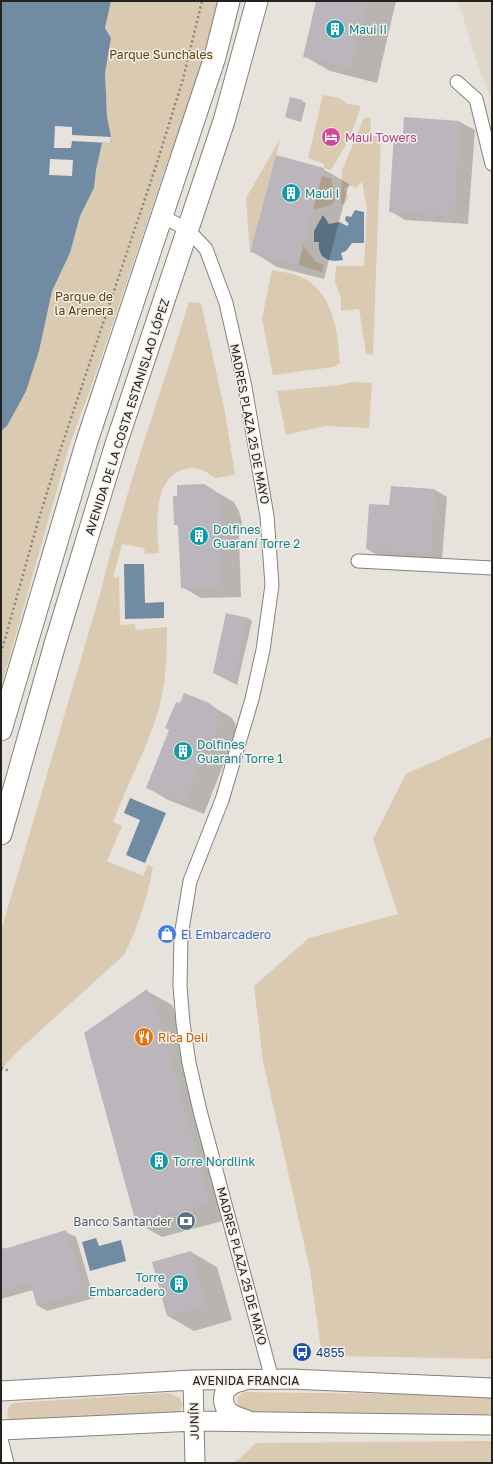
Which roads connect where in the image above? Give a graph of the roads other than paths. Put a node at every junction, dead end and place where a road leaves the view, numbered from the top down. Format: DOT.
graph roads {
  1 [pos="229,1"];
  2 [pos="257,1"];
  3 [pos="457,82"];
  4 [pos="492,164"];
  5 [pos="162,216"];
  6 [pos="188,230"];
  7 [pos="358,561"];
  8 [pos="492,568"];
  9 [pos="1,730"];
  10 [pos="1,834"];
  11 [pos="248,1379"];
  12 [pos="272,1379"];
  13 [pos="193,1380"];
  14 [pos="492,1388"];
  15 [pos="1,1392"];
  16 [pos="195,1421"];
  17 [pos="250,1421"];
  18 [pos="492,1425"];
  19 [pos="1,1430"];
  20 [pos="1,1439"];
  21 [pos="7,1463"];
  22 [pos="195,1463"];
  1 -- 5 [label="main road"];
  2 -- 6 [label="main road, AVENIDA DE LA COSTA ESTANISLAO LÓPEZ"];
  3 -- 4 [label="street"];
  5 -- 6 [label="street, MADRES PLAZA 25 DE MAYO"];
  5 -- 9 [label="main road"];
  6 -- 10 [label="main road, AVENIDA DE LA COSTA ESTANISLAO LÓPEZ"];
  6 -- 12 [label="street, MADRES PLAZA 25 DE MAYO"];
  7 -- 8 [label="street"];
  11 -- 12 [label="main road, AVENIDA FRANCIA"];
  11 -- 13 [label="main road, AVENIDA FRANCIA"];
  11 -- 17 [label="main road"];
  12 -- 14 [label="main road, AVENIDA FRANCIA"];
  13 -- 15 [label="main road, AVENIDA FRANCIA"];
  13 -- 16 [label="main road, JUNÍN"];
  16 -- 17 [label="main road"];
  16 -- 19 [label="main road"];
  16 -- 22 [label="main road, JUNÍN"];
  17 -- 18 [label="main road"];
  20 -- 21 [label="street"];
}
